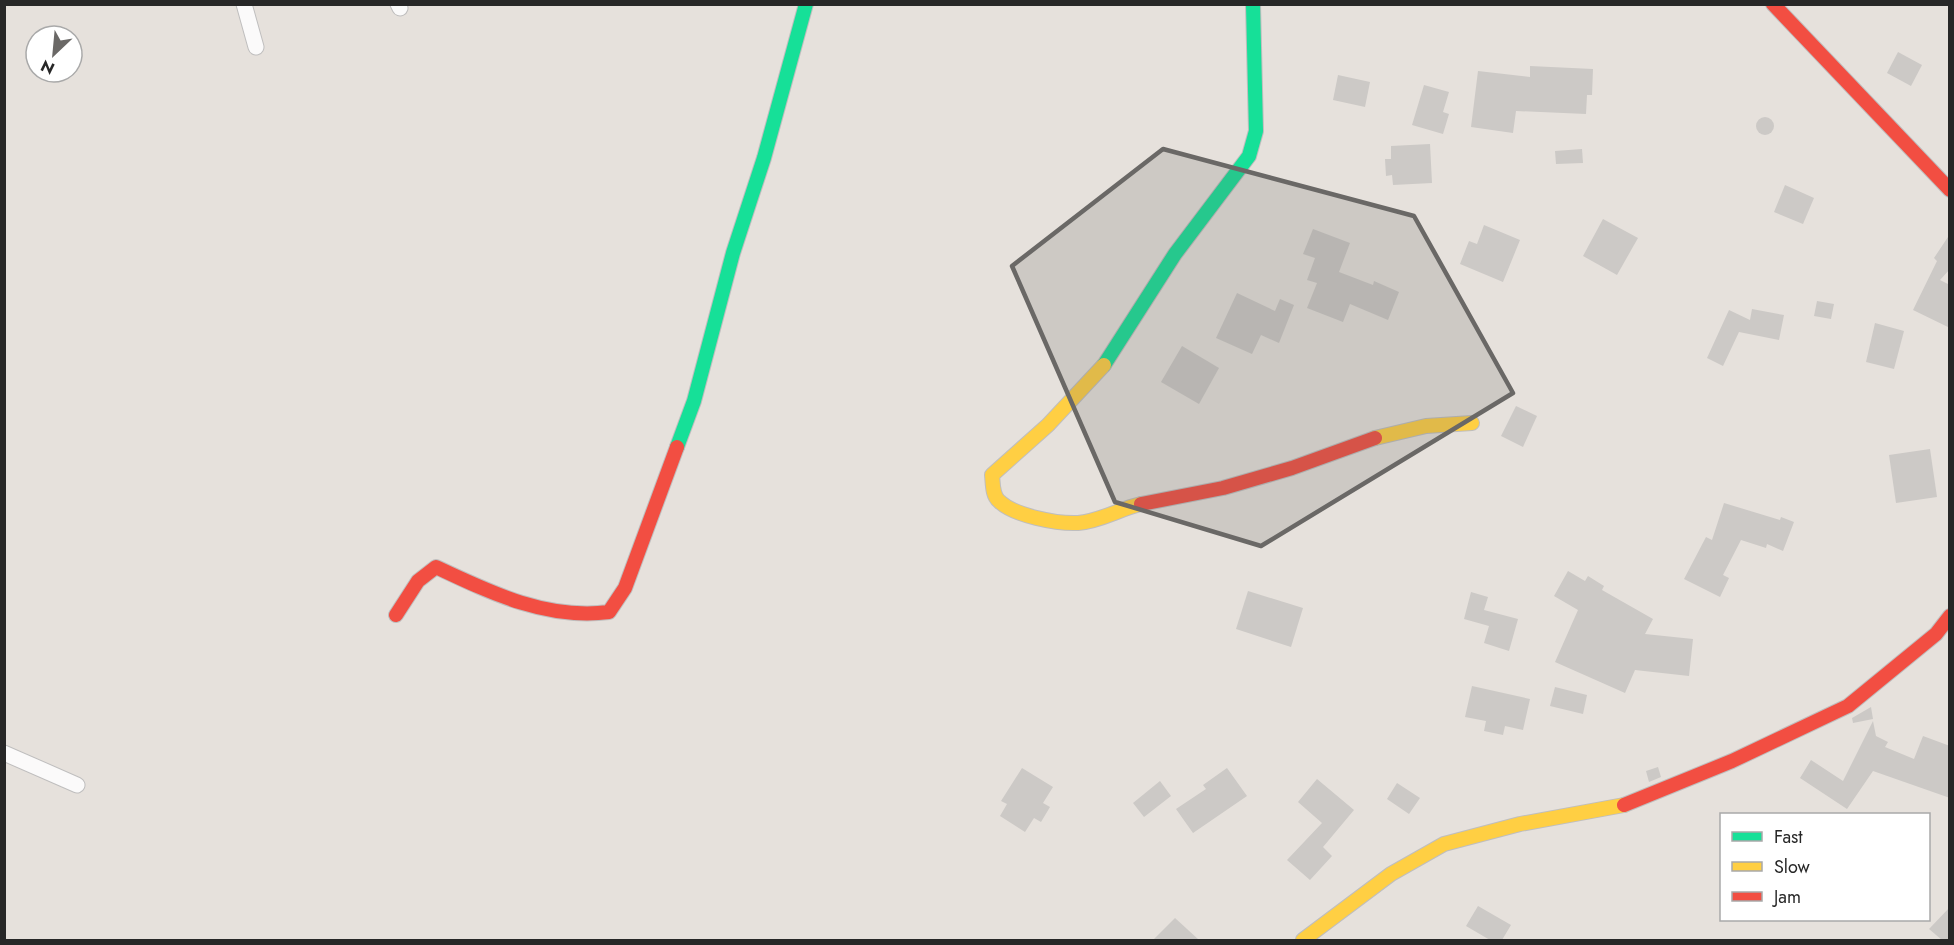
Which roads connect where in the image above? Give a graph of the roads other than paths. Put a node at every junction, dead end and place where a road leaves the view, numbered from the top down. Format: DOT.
graph roads {
  1 [pos="244,4"];
  2 [pos="806,4"];
  3 [pos="1253,4"];
  4 [pos="1773,4"];
  5 [pos="256,46"];
  6 [pos="1950,190"];
  7 [pos="1472,423"];
  8 [pos="396,615"];
  9 [pos="1950,615"];
  10 [pos="4,753"];
  11 [pos="77,785"];
  12 [pos="1303,940"];
  1 -- 5 [label="street"];
  2 -- 8 [label="street"];
  3 -- 7 [label="street"];
  4 -- 6 [label="street"];
  9 -- 12 [label="street"];
  10 -- 11 [label="street"];
}
